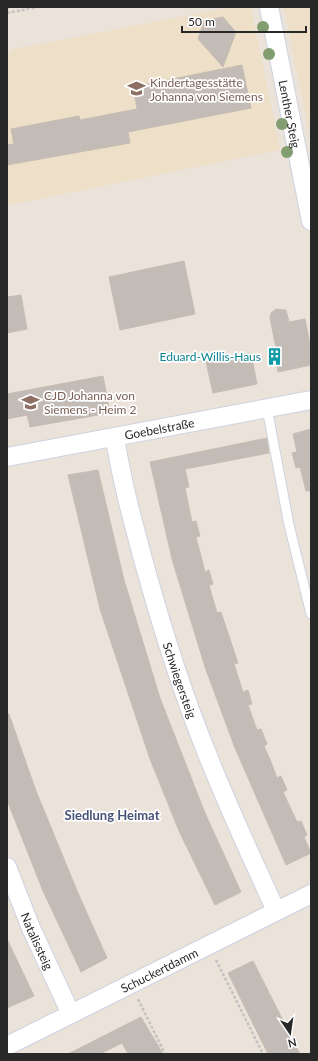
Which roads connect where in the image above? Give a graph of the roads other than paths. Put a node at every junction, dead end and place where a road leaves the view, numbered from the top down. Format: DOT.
graph roads {
  1 [pos="269,7"];
  2 [pos="311,221"];
  3 [pos="311,400"];
  4 [pos="267,408"];
  5 [pos="115,438"];
  6 [pos="7,457"];
  7 [pos="311,614"];
  8 [pos="7,867"];
  9 [pos="311,894"];
  10 [pos="276,911"];
  11 [pos="71,1014"];
  12 [pos="7,1046"];
  1 -- 2 [label="street, Lenther Steig"];
  3 -- 4 [label="street, Goebelstraße"];
  4 -- 5 [label="street, Goebelstraße"];
  4 -- 7 [label="lane"];
  5 -- 6 [label="street, Goebelstraße"];
  5 -- 10 [label="street, Schwiegersteig"];
  8 -- 11 [label="street, Natalissteig"];
  9 -- 10 [label="street, Schuckertdamm"];
  10 -- 11 [label="street, Schuckertdamm"];
  11 -- 12 [label="street, Schuckertdamm"];
}
